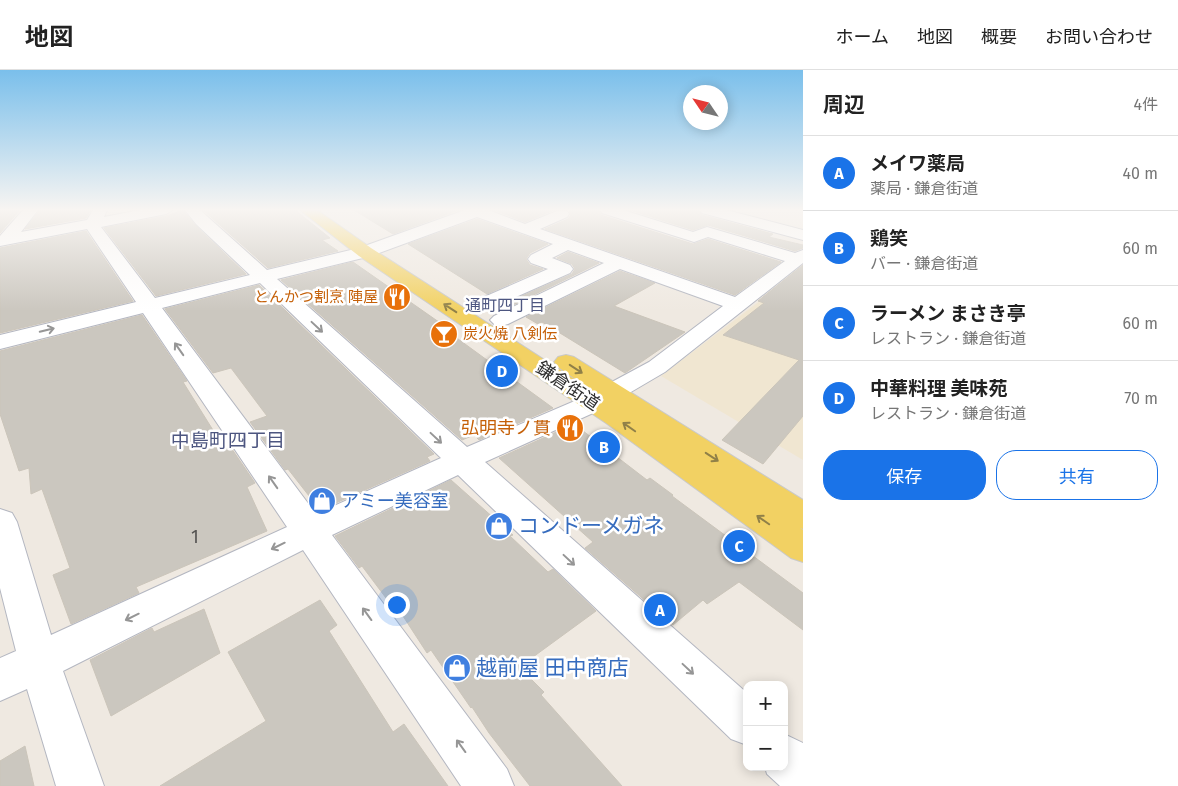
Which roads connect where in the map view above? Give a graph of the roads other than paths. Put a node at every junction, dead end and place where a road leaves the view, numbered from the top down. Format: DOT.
graph roads {
  1 [pos="111,243"];
  2 [pos="226,243"];
  3 [pos="367,243"];
  4 [pos="369,243"];
  5 [pos="388,243"];
  6 [pos="750,243"];
  7 [pos="566,244"];
  8 [pos="375,248"];
  9 [pos="801,257"];
  10 [pos="618,263"];
  11 [pos="265,278"];
  12 [pos="147,304"];
  13 [pos="738,305"];
  14 [pos="496,311"];
  15 [pos="0,342"];
  16 [pos="603,398"];
  17 [pos="461,461"];
  18 [pos="803,516"];
  19 [pos="1,528"];
  20 [pos="308,532"];
  21 [pos="803,548"];
  22 [pos="39,662"];
  23 [pos="0,680"];
  24 [pos="743,719"];
  25 [pos="788,762"];
  26 [pos="803,775"];
  27 [pos="80,786"];
  28 [pos="490,786"];
  1 -- 12 [label="street"];
  2 -- 11 [label="street"];
  3 -- 8 [label="main road, 鎌倉街道"];
  4 -- 8 [label="main road, 鎌倉街道"];
  5 -- 8 [label="street"];
  6 -- 9 [label="street"];
  7 -- 10 [label="street"];
  7 -- 14 [label="street"];
  8 -- 11 [label="street"];
  8 -- 14 [label="main road, 鎌倉街道"];
  16 -- 8 [label="main road, 鎌倉街道, one-way"];
  9 -- 13 [label="street"];
  10 -- 13 [label="street"];
  10 -- 14 [label="street"];
  11 -- 12 [label="street"];
  11 -- 17 [label="street, one-way"];
  15 -- 12 [label="street, one-way"];
  20 -- 12 [label="street, one-way"];
  13 -- 16 [label="street"];
  14 -- 16 [label="main road, 鎌倉街道, one-way"];
  16 -- 17 [label="street"];
  16 -- 18 [label="main road, 鎌倉街道, one-way"];
  21 -- 16 [label="main road, 鎌倉街道, one-way"];
  17 -- 20 [label="street"];
  17 -- 24 [label="street, one-way"];
  19 -- 22 [label="street"];
  20 -- 22 [label="street, one-way"];
  28 -- 20 [label="street, one-way"];
  22 -- 23 [label="street"];
  22 -- 27 [label="street"];
  25 -- 26 [label="street"];
}
